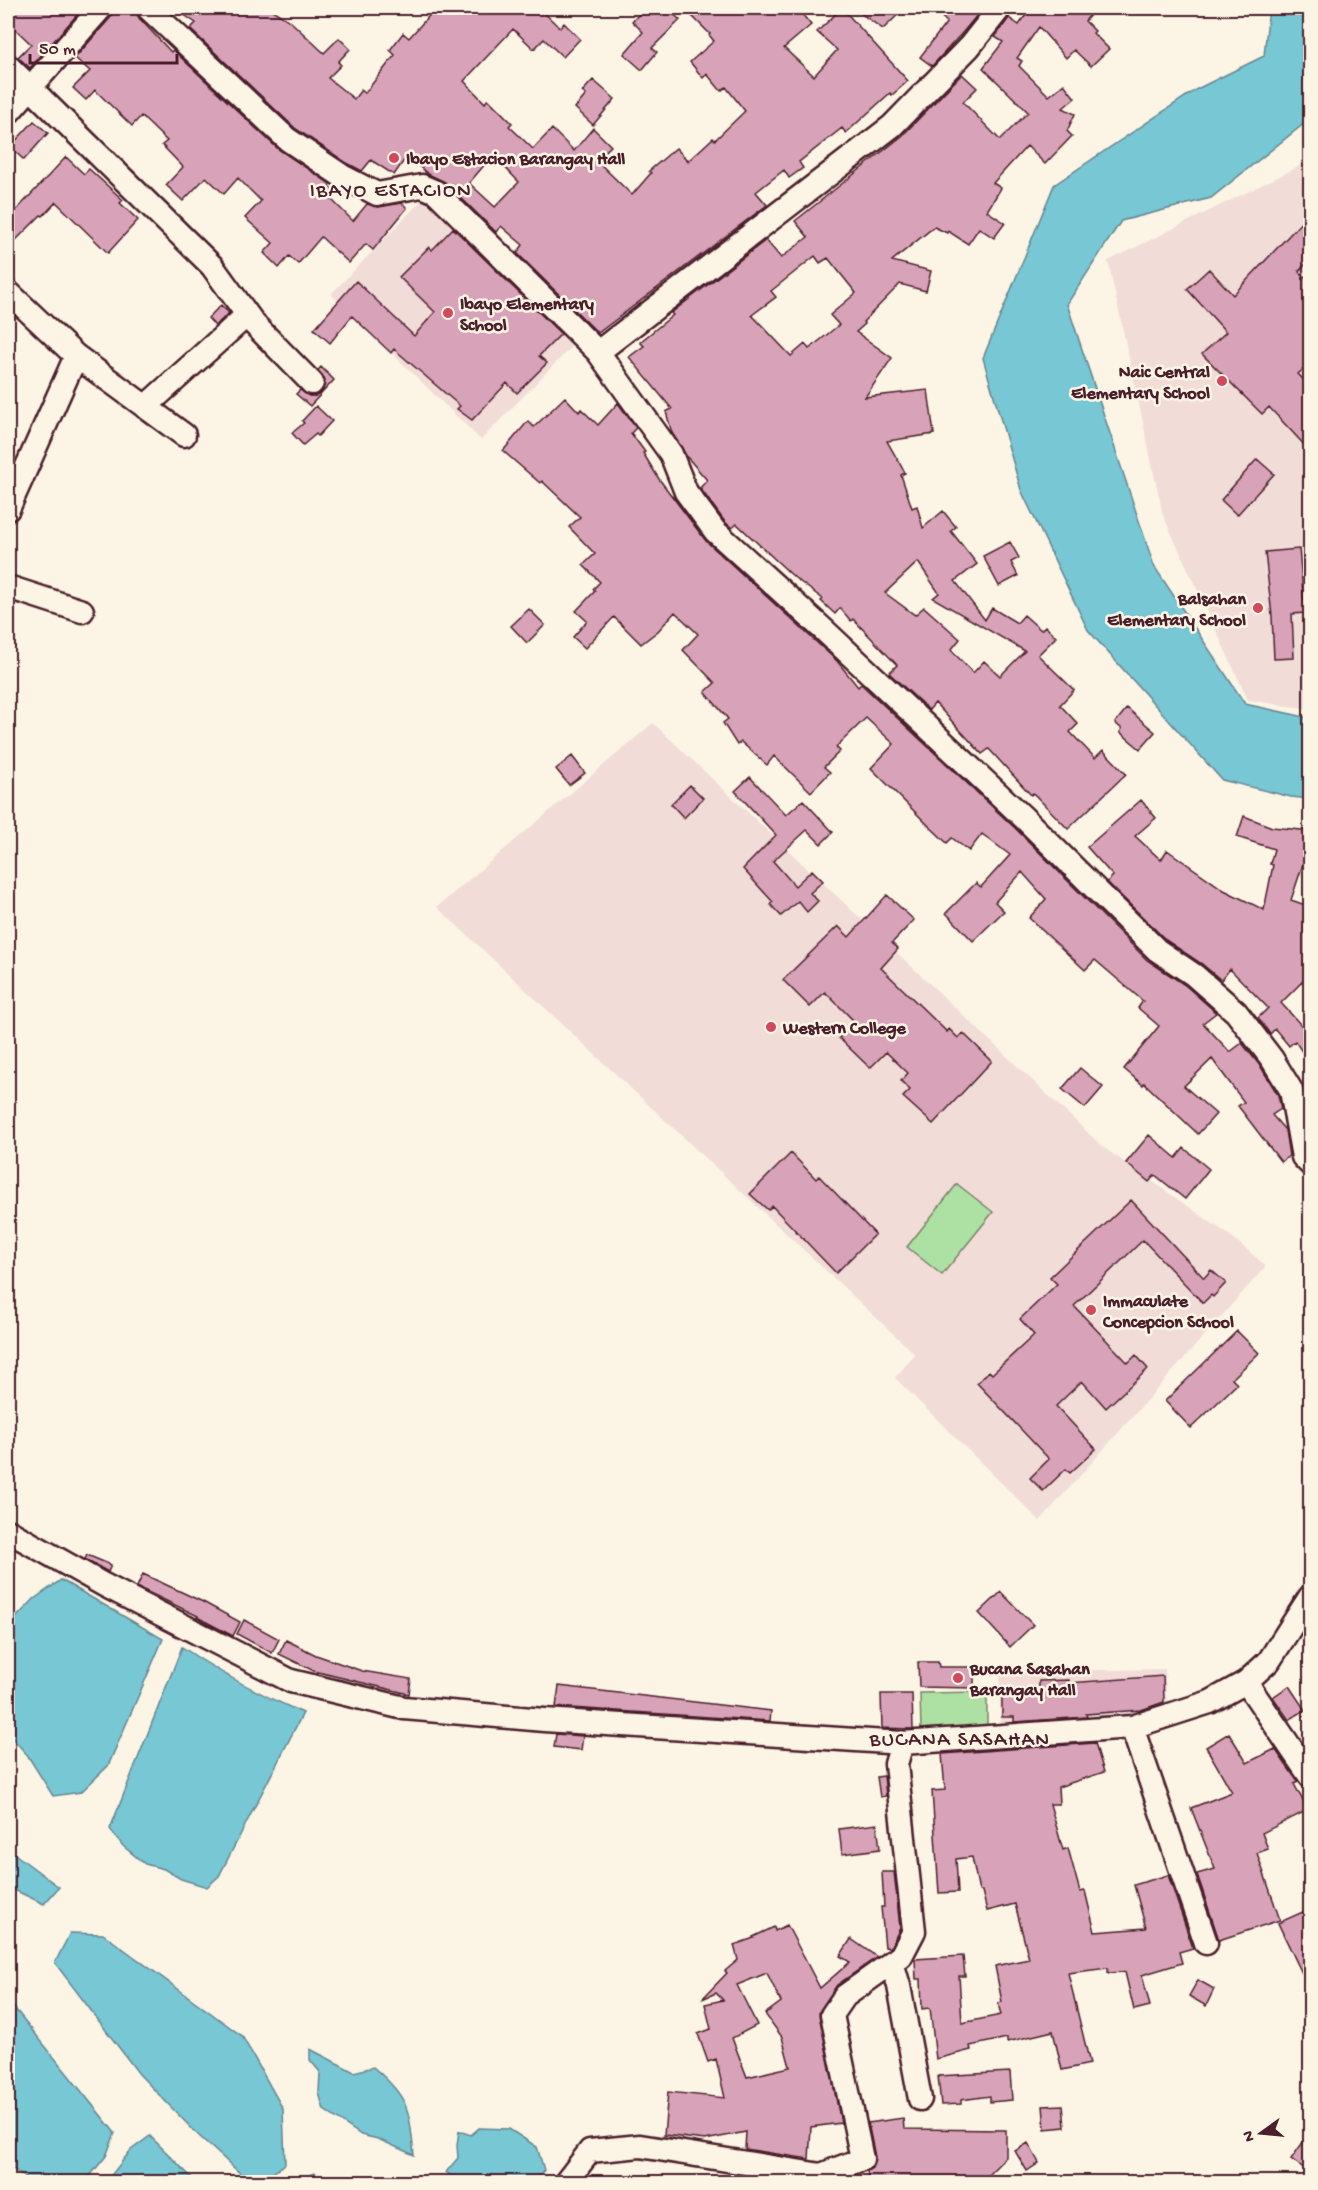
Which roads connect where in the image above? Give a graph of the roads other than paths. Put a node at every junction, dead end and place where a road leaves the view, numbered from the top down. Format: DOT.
graph roads {
  1 [pos="101,8"];
  2 [pos="148,8"];
  3 [pos="1000,8"];
  4 [pos="8,66"];
  5 [pos="30,88"];
  6 [pos="8,113"];
  7 [pos="8,292"];
  8 [pos="247,315"];
  9 [pos="598,352"];
  10 [pos="76,356"];
  11 [pos="312,383"];
  12 [pos="145,406"];
  13 [pos="184,435"];
  14 [pos="8,509"];
  15 [pos="8,587"];
  16 [pos="81,611"];
  17 [pos="1311,1164"];
  18 [pos="8,1531"];
  19 [pos="1311,1598"];
  20 [pos="1246,1682"];
  21 [pos="1132,1727"];
  22 [pos="902,1743"];
  23 [pos="1311,1776"];
  24 [pos="1206,1944"];
  25 [pos="892,1962"];
  26 [pos="920,2099"];
  27 [pos="566,2182"];
  1 -- 5 [label="street"];
  2 -- 9 [label="street"];
  3 -- 9 [label="street"];
  4 -- 5 [label="street"];
  5 -- 6 [label="street"];
  5 -- 8 [label="street"];
  7 -- 10 [label="street"];
  8 -- 11 [label="street"];
  8 -- 12 [label="street"];
  9 -- 17 [label="street"];
  10 -- 12 [label="street"];
  10 -- 14 [label="street"];
  12 -- 13 [label="street"];
  15 -- 16 [label="street"];
  18 -- 22 [label="street"];
  19 -- 20 [label="street"];
  20 -- 21 [label="street"];
  20 -- 23 [label="street"];
  21 -- 22 [label="street"];
  21 -- 24 [label="street"];
  22 -- 25 [label="street"];
  25 -- 26 [label="street"];
  25 -- 27 [label="street"];
}
